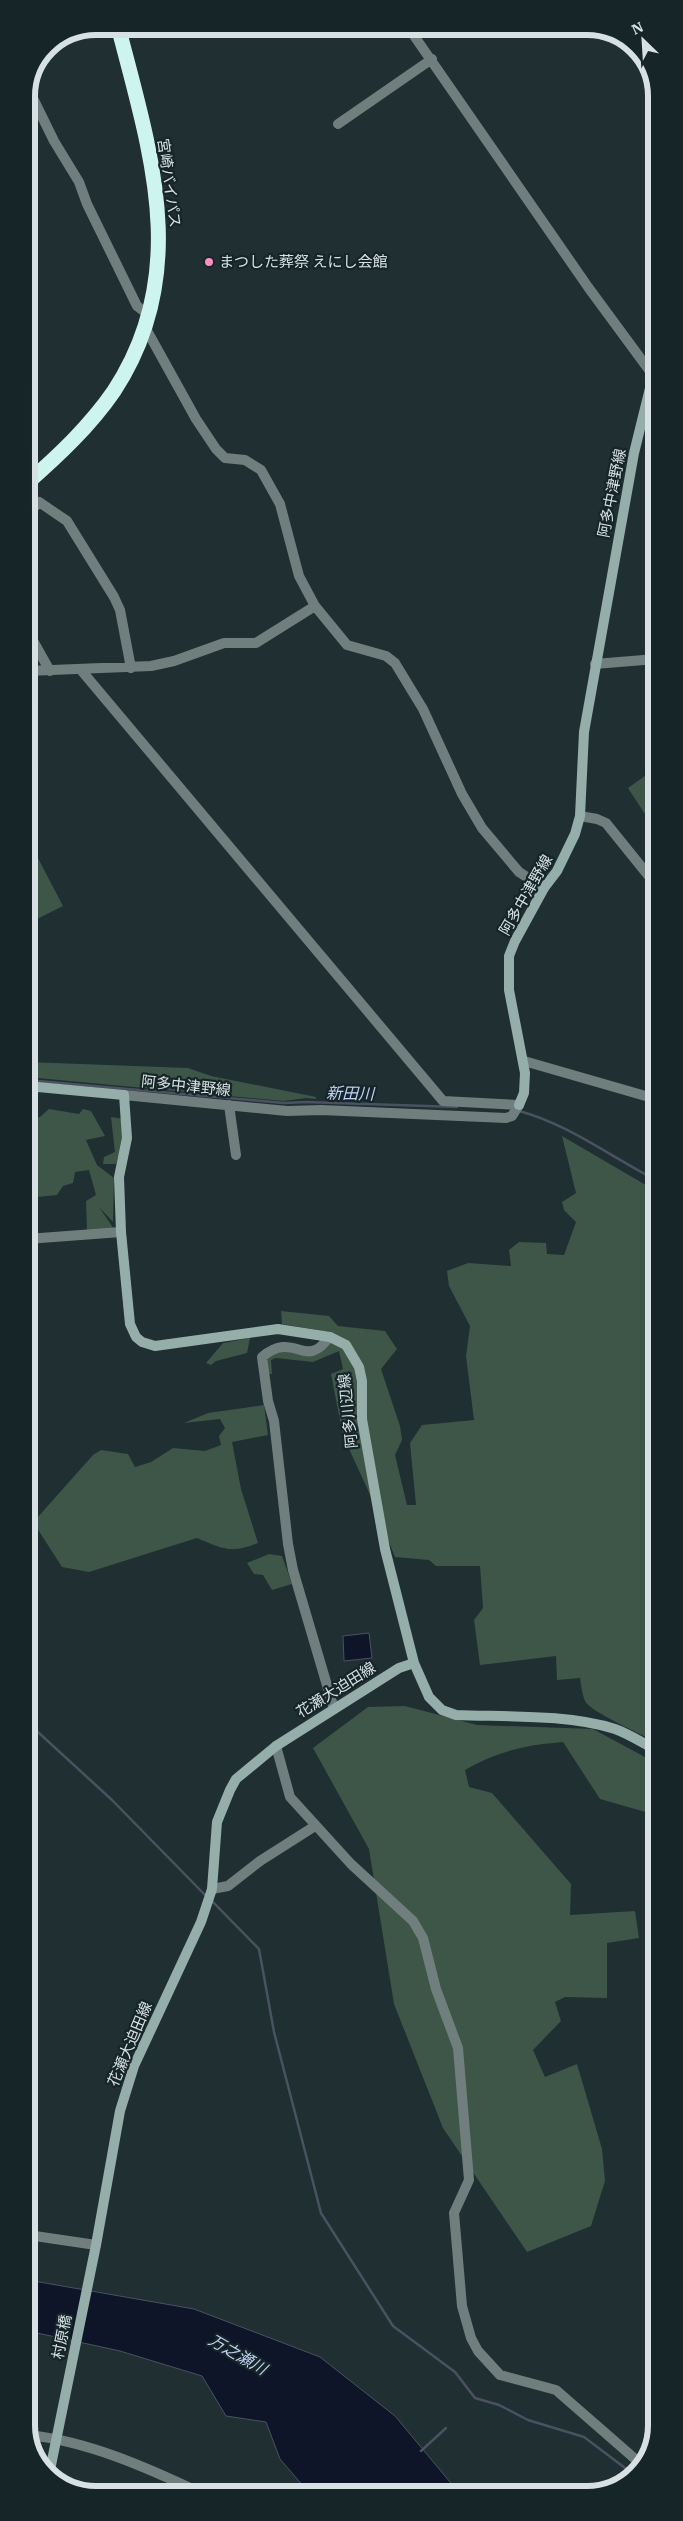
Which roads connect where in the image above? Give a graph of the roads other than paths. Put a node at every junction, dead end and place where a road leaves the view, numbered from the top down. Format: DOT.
graph roads {
  1 [pos="120,35"];
  2 [pos="414,35"];
  3 [pos="432,59"];
  4 [pos="35,102"];
  5 [pos="338,124"];
  6 [pos="147,321"];
  7 [pos="648,362"];
  8 [pos="648,394"];
  9 [pos="35,476"];
  10 [pos="35,506"];
  11 [pos="315,606"];
  12 [pos="35,644"];
  13 [pos="648,660"];
  14 [pos="595,664"];
  15 [pos="131,668"];
  16 [pos="81,670"];
  17 [pos="35,671"];
  18 [pos="50,671"];
  19 [pos="580,816"];
  20 [pos="648,875"];
  21 [pos="544,888"];
  22 [pos="524,1061"];
  23 [pos="35,1087"];
  24 [pos="124,1095"];
  25 [pos="648,1097"];
  26 [pos="229,1105"];
  27 [pos="517,1108"];
  28 [pos="236,1155"];
  29 [pos="121,1232"];
  30 [pos="35,1238"];
  31 [pos="330,1337"];
  32 [pos="414,1663"];
  33 [pos="334,1710"];
  34 [pos="276,1746"];
  35 [pos="648,1746"];
  36 [pos="315,1826"];
  37 [pos="212,1889"];
  38 [pos="35,2236"];
  39 [pos="95,2247"];
  40 [pos="57,2434"];
  41 [pos="36,2435"];
  42 [pos="636,2460"];
  43 [pos="51,2466"];
  44 [pos="186,2486"];
  1 -- 6 [label="highway, 宮崎バイパス"];
  2 -- 3 [label="street"];
  3 -- 5 [label="street"];
  3 -- 7 [label="street"];
  4 -- 6 [label="street"];
  6 -- 9 [label="highway, 宮崎バイパス"];
  6 -- 11 [label="street"];
  8 -- 14 [label="street, 阿多中津野線"];
  10 -- 15 [label="street"];
  11 -- 15 [label="street"];
  11 -- 21 [label="street"];
  12 -- 18 [label="street"];
  13 -- 14 [label="street"];
  14 -- 19 [label="street, 阿多中津野線"];
  15 -- 16 [label="street"];
  16 -- 18 [label="street"];
  16 -- 27 [label="street"];
  17 -- 18 [label="street"];
  19 -- 20 [label="street"];
  19 -- 21 [label="street, 阿多中津野線"];
  21 -- 22 [label="street, 阿多中津野線"];
  22 -- 25 [label="street"];
  22 -- 27 [label="street, 阿多中津野線"];
  23 -- 24 [label="street"];
  24 -- 26 [label="street, 阿多中津野線"];
  24 -- 29 [label="street, 阿多川辺線"];
  26 -- 27 [label="street, 阿多中津野線"];
  26 -- 28 [label="street"];
  29 -- 30 [label="street"];
  29 -- 31 [label="street, 阿多川辺線"];
  31 -- 32 [label="street, 阿多川辺線"];
  31 -- 33 [label="street"];
  32 -- 33 [label="street, 花瀬大迫田線"];
  32 -- 35 [label="street, 阿多川辺線"];
  33 -- 34 [label="street, 花瀬大迫田線"];
  34 -- 36 [label="street"];
  34 -- 37 [label="street, 花瀬大迫田線"];
  36 -- 37 [label="street"];
  36 -- 42 [label="street"];
  37 -- 39 [label="street, 花瀬大迫田線"];
  38 -- 39 [label="street"];
  39 -- 40 [label="street, 村原橋"];
  40 -- 41 [label="street"];
  40 -- 43 [label="street, 村原橋"];
  40 -- 44 [label="street"];
}
